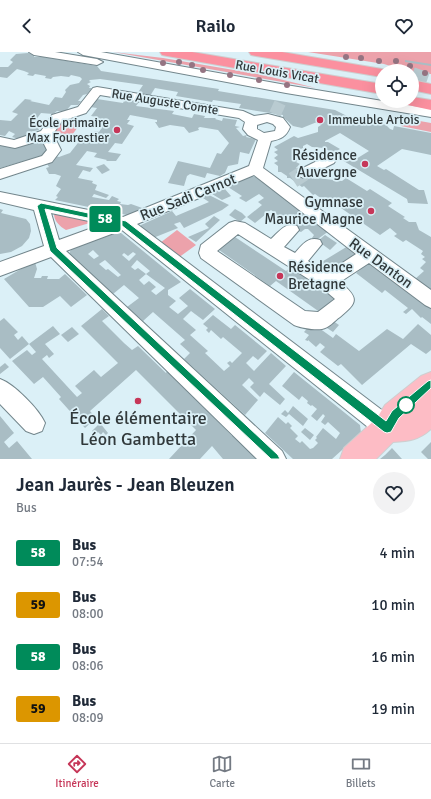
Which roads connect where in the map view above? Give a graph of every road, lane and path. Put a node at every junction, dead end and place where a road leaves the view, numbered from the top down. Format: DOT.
graph roads {
  1 [pos="34,52"];
  2 [pos="84,52"];
  3 [pos="167,52"];
  4 [pos="216,52"];
  5 [pos="256,52"];
  6 [pos="289,52"];
  7 [pos="117,58"];
  8 [pos="375,67"];
  9 [pos="275,70"];
  10 [pos="375,72"];
  11 [pos="375,79"];
  12 [pos="419,79"];
  13 [pos="431,82"];
  14 [pos="419,84"];
  15 [pos="375,88"];
  16 [pos="375,95"];
  17 [pos="419,95"];
  18 [pos="431,97"];
  19 [pos="419,103"];
  20 [pos="431,105"];
  21 [pos="431,113"];
  22 [pos="254,121"];
  23 [pos="46,134"];
  24 [pos="265,138"];
  25 [pos="0,141"];
  26 [pos="329,160"];
  27 [pos="255,169"];
  28 [pos="0,174"];
  29 [pos="292,181"];
  30 [pos="0,197"];
  31 [pos="41,206"];
  32 [pos="124,223"];
  33 [pos="291,230"];
  34 [pos="314,244"];
  35 [pos="272,248"];
  36 [pos="53,249"];
  37 [pos="207,250"];
  38 [pos="369,254"];
  39 [pos="296,263"];
  40 [pos="0,269"];
  41 [pos="182,269"];
  42 [pos="327,282"];
  43 [pos="431,300"];
  44 [pos="431,385"];
  45 [pos="0,389"];
  46 [pos="431,410"];
  47 [pos="34,423"];
  48 [pos="387,428"];
  49 [pos="274,459"];
  50 [pos="355,459"];
  1 -- 7 [label="street, Rue Louis Vicat"];
  2 -- 7 [label="street, Rue Louis Vicat"];
  3 -- 9 [label="highway"];
  4 -- 11 [label="highway"];
  5 -- 10 [label="highway"];
  6 -- 8 [label="highway"];
  7 -- 21 [label="street, Rue Louis Vicat"];
  9 -- 15 [label="highway"];
  9 -- 16 [label="highway"];
  12 -- 13 [label="highway"];
  13 -- 14 [label="highway"];
  17 -- 18 [label="highway"];
  19 -- 20 [label="highway"];
  22 -- 23 [label="street, Rue Auguste Comte"];
  22 -- 24 [label="street"];
  22 -- 24 [label="street"];
  23 -- 25 [label="street"];
  23 -- 28 [label="street"];
  24 -- 27 [label="street, Rue Sadi Carnot"];
  26 -- 29 [label="street"];
  27 -- 29 [label="street, Rue Danton"];
  27 -- 32 [label="street, Rue Sadi Carnot"];
  29 -- 38 [label="street, Rue Danton"];
  30 -- 31 [label="street"];
  31 -- 32 [label="street"];
  31 -- 36 [label="street"];
  32 -- 36 [label="street, Rue Sadi Carnot"];
  32 -- 41 [label="street"];
  33 -- 35 [label="street"];
  34 -- 39 [label="street"];
  35 -- 37 [label="street"];
  35 -- 39 [label="street"];
  36 -- 40 [label="street, Rue Sadi Carnot"];
  36 -- 49 [label="street"];
  37 -- 41 [label="street"];
  37 -- 42 [label="street"];
  38 -- 42 [label="street"];
  38 -- 43 [label="street, Rue Danton"];
  39 -- 42 [label="street"];
  41 -- 48 [label="street"];
  44 -- 48 [label="main road"];
  45 -- 47 [label="street"];
  46 -- 48 [label="main road"];
  48 -- 50 [label="main road"];
}
